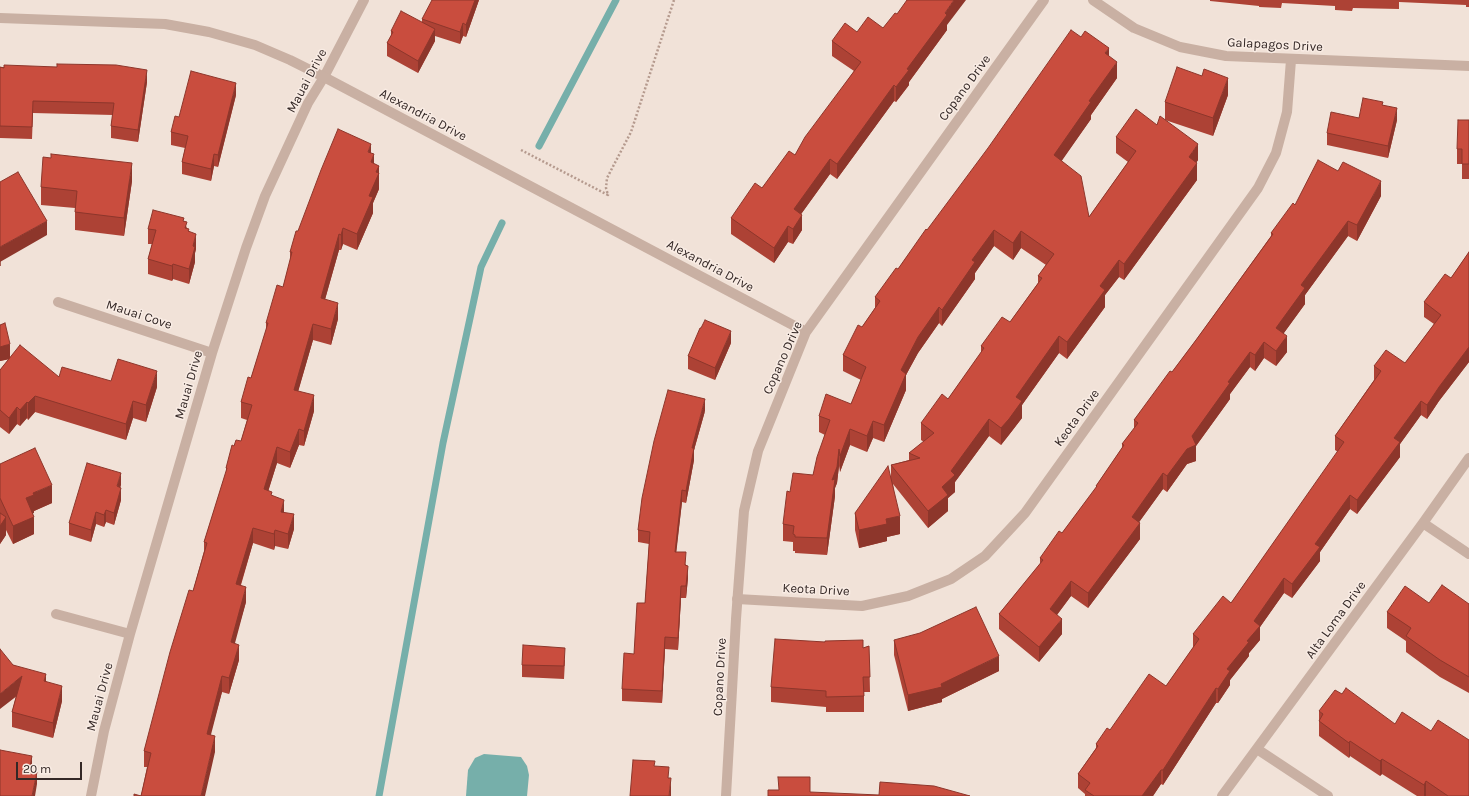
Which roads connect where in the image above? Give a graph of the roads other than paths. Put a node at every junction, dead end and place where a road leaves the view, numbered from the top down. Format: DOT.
graph roads {
  1 [pos="364,0"];
  2 [pos="1044,0"];
  3 [pos="1093,0"];
  4 [pos="0,18"];
  5 [pos="1291,60"];
  6 [pos="1469,66"];
  7 [pos="324,77"];
  8 [pos="58,302"];
  9 [pos="806,332"];
  10 [pos="212,353"];
  11 [pos="1469,458"];
  12 [pos="1423,523"];
  13 [pos="1469,554"];
  14 [pos="737,599"];
  15 [pos="56,614"];
  16 [pos="130,634"];
  17 [pos="1257,749"];
  18 [pos="91,796"];
  19 [pos="726,796"];
  20 [pos="1222,796"];
  21 [pos="1328,796"];
  1 -- 7 [label="street, Mauai Drive"];
  2 -- 9 [label="street, Copano Drive"];
  3 -- 5 [label="street, Galapagos Drive"];
  4 -- 7 [label="street, Alexandria Drive"];
  5 -- 6 [label="street, Galapagos Drive"];
  5 -- 14 [label="street, Keota Drive"];
  7 -- 9 [label="street, Alexandria Drive"];
  7 -- 10 [label="street, Mauai Drive"];
  8 -- 10 [label="street, Mauai Cove"];
  9 -- 14 [label="street, Copano Drive"];
  10 -- 16 [label="street, Mauai Drive"];
  11 -- 12 [label="street, Alta Loma Drive"];
  12 -- 13 [label="street"];
  12 -- 17 [label="street, Alta Loma Drive"];
  14 -- 19 [label="street, Copano Drive"];
  15 -- 16 [label="street"];
  16 -- 18 [label="street, Mauai Drive"];
  17 -- 20 [label="street, Alta Loma Drive"];
  17 -- 21 [label="street"];
}
